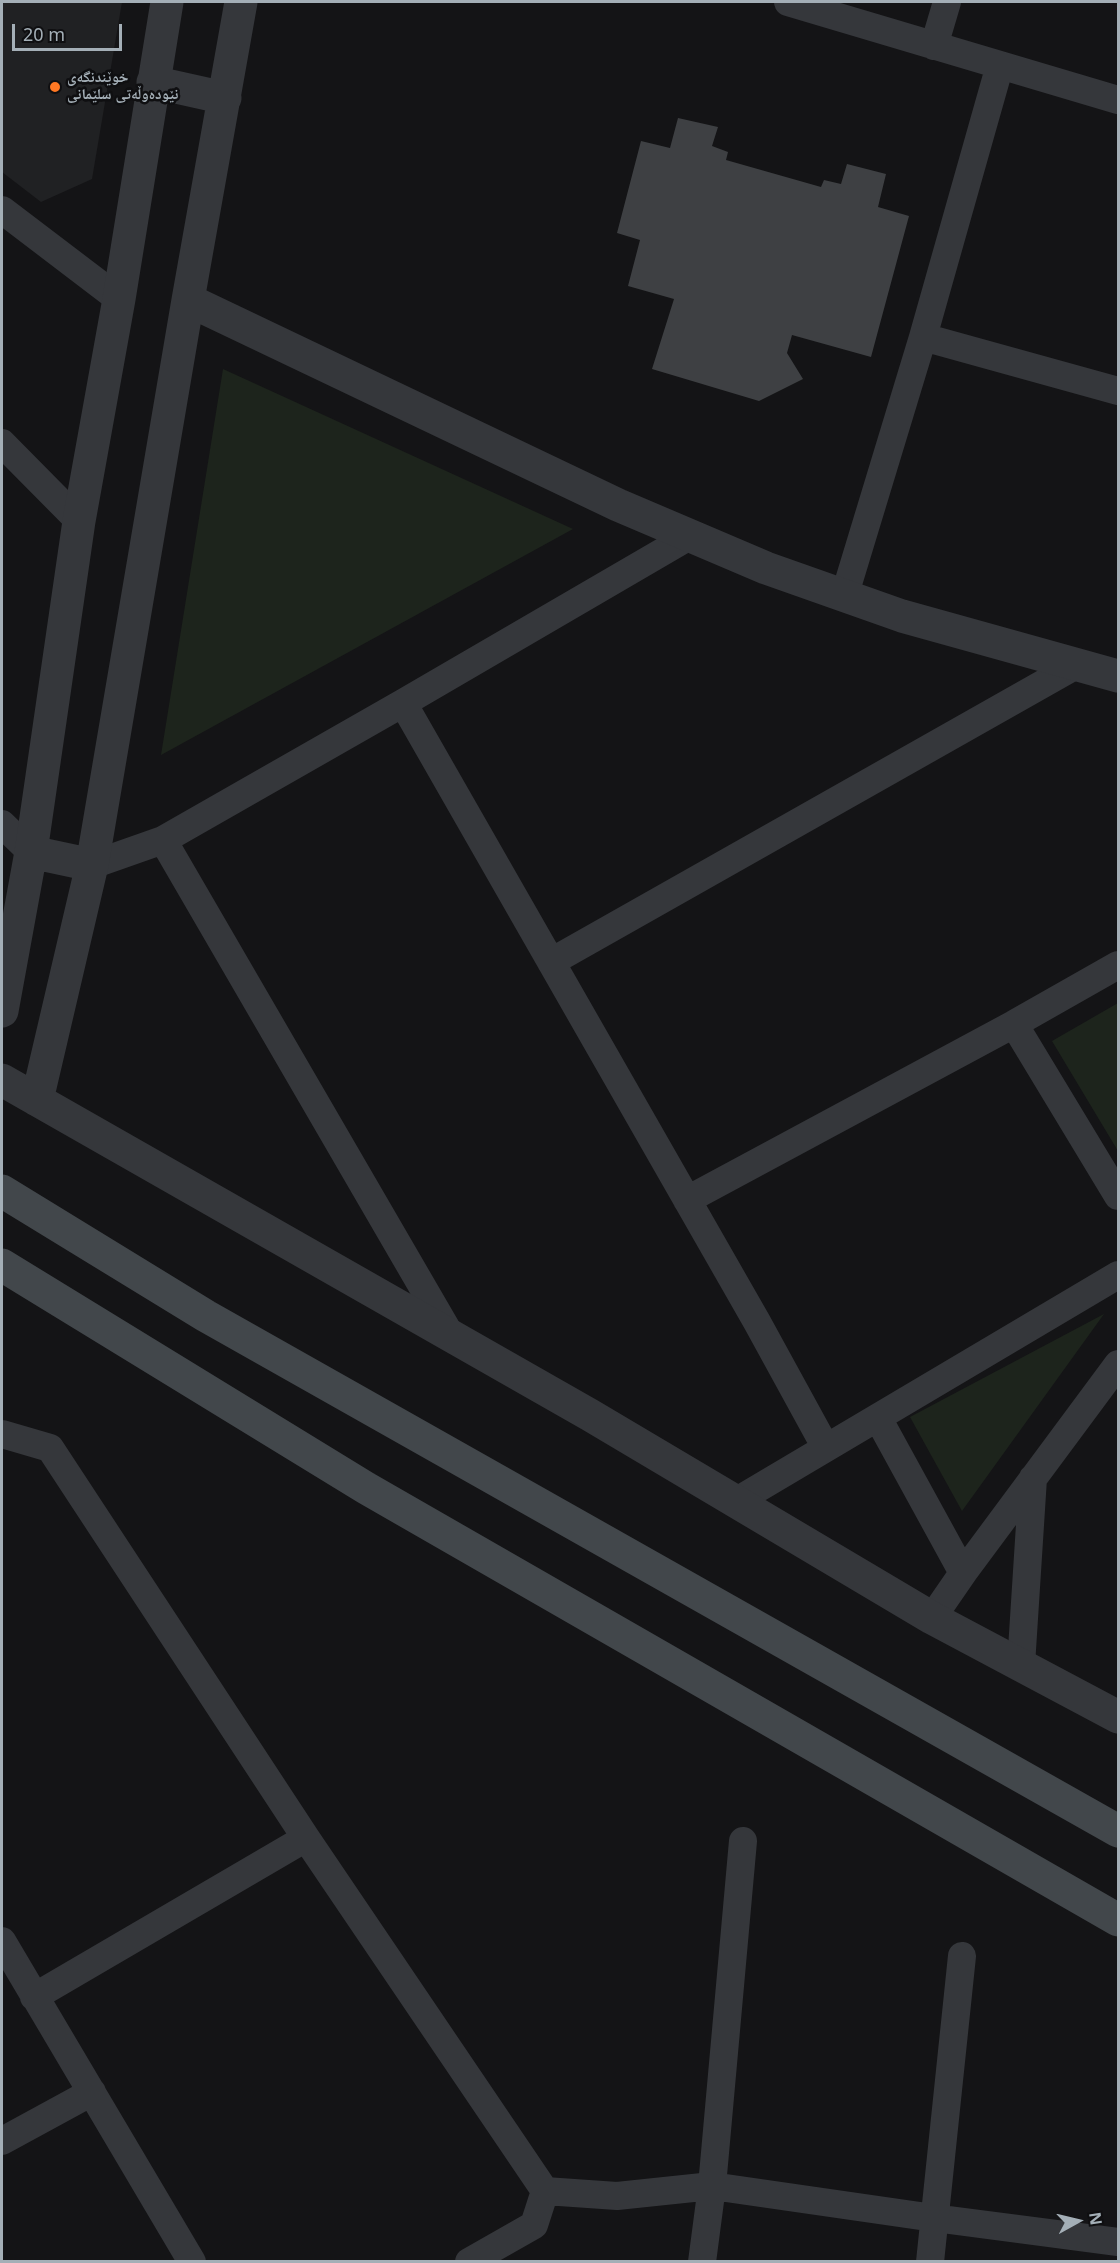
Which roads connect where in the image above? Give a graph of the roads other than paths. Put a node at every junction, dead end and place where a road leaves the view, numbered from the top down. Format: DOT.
graph roads {
  1 [pos="167,2"];
  2 [pos="241,2"];
  3 [pos="788,2"];
  4 [pos="947,2"];
  5 [pos="934,46"];
  6 [pos="1000,65"];
  7 [pos="153,82"];
  8 [pos="225,98"];
  9 [pos="1119,100"];
  10 [pos="2,210"];
  11 [pos="119,299"];
  12 [pos="188,300"];
  13 [pos="923,337"];
  14 [pos="1119,391"];
  15 [pos="2,443"];
  16 [pos="79,521"];
  17 [pos="688,537"];
  18 [pos="844,597"];
  19 [pos="1078,664"];
  20 [pos="1119,676"];
  21 [pos="403,704"];
  22 [pos="2,824"];
  23 [pos="163,840"];
  24 [pos="31,852"];
  25 [pos="92,865"];
  26 [pos="551,962"];
  27 [pos="1119,965"];
  28 [pos="2,1011"];
  29 [pos="1014,1024"];
  30 [pos="2,1080"];
  31 [pos="37,1100"];
  32 [pos="2,1191"];
  33 [pos="1119,1196"];
  34 [pos="687,1200"];
  35 [pos="2,1265"];
  36 [pos="1119,1275"];
  37 [pos="451,1336"];
  38 [pos="1119,1364"];
  39 [pos="1110,1388"];
  40 [pos="878,1418"];
  41 [pos="2,1434"];
  42 [pos="826,1448"];
  43 [pos="1033,1478"];
  44 [pos="735,1502"];
  45 [pos="963,1573"];
  46 [pos="932,1618"];
  47 [pos="1020,1665"];
  48 [pos="1119,1717"];
  49 [pos="1119,1831"];
  50 [pos="306,1838"];
  51 [pos="743,1841"];
  52 [pos="1119,1920"];
  53 [pos="2,1941"];
  54 [pos="962,1956"];
  55 [pos="33,1997"];
  56 [pos="92,2092"];
  57 [pos="2,2140"];
  58 [pos="712,2186"];
  59 [pos="545,2191"];
  60 [pos="934,2218"];
  61 [pos="1119,2242"];
  62 [pos="192,2262"];
  63 [pos="469,2262"];
  64 [pos="702,2262"];
  65 [pos="930,2262"];
  1 -- 7 [label="street"];
  2 -- 8 [label="street"];
  3 -- 5 [label="street"];
  4 -- 5 [label="street"];
  5 -- 6 [label="street"];
  6 -- 9 [label="street"];
  6 -- 13 [label="street"];
  7 -- 8 [label="street"];
  7 -- 11 [label="street"];
  8 -- 12 [label="street"];
  10 -- 11 [label="street"];
  11 -- 16 [label="street"];
  12 -- 17 [label="street"];
  12 -- 25 [label="street"];
  13 -- 14 [label="street"];
  13 -- 18 [label="street"];
  15 -- 16 [label="street"];
  16 -- 24 [label="street"];
  17 -- 18 [label="street"];
  17 -- 21 [label="street"];
  18 -- 19 [label="street"];
  19 -- 20 [label="street"];
  19 -- 26 [label="street"];
  21 -- 23 [label="street"];
  21 -- 26 [label="street"];
  22 -- 24 [label="street"];
  23 -- 25 [label="street"];
  23 -- 37 [label="street"];
  24 -- 25 [label="street"];
  24 -- 28 [label="street"];
  25 -- 31 [label="street"];
  26 -- 34 [label="street"];
  27 -- 29 [label="street"];
  29 -- 33 [label="street"];
  29 -- 34 [label="street"];
  30 -- 31 [label="street"];
  31 -- 37 [label="street"];
  32 -- 49 [label="main road"];
  34 -- 42 [label="street"];
  35 -- 52 [label="main road"];
  36 -- 40 [label="street"];
  37 -- 44 [label="street"];
  38 -- 39 [label="street"];
  39 -- 43 [label="street"];
  40 -- 42 [label="street"];
  40 -- 45 [label="street"];
  41 -- 50 [label="street"];
  42 -- 44 [label="street"];
  43 -- 45 [label="street"];
  43 -- 47 [label="street"];
  44 -- 46 [label="street"];
  45 -- 46 [label="street"];
  46 -- 47 [label="street"];
  47 -- 48 [label="street"];
  50 -- 55 [label="street"];
  50 -- 59 [label="street"];
  51 -- 58 [label="street"];
  53 -- 55 [label="street"];
  54 -- 60 [label="street"];
  55 -- 56 [label="street"];
  56 -- 57 [label="street"];
  56 -- 62 [label="street"];
  58 -- 59 [label="street"];
  58 -- 60 [label="street"];
  58 -- 64 [label="street"];
  59 -- 63 [label="street"];
  60 -- 61 [label="street"];
  60 -- 65 [label="street"];
}
